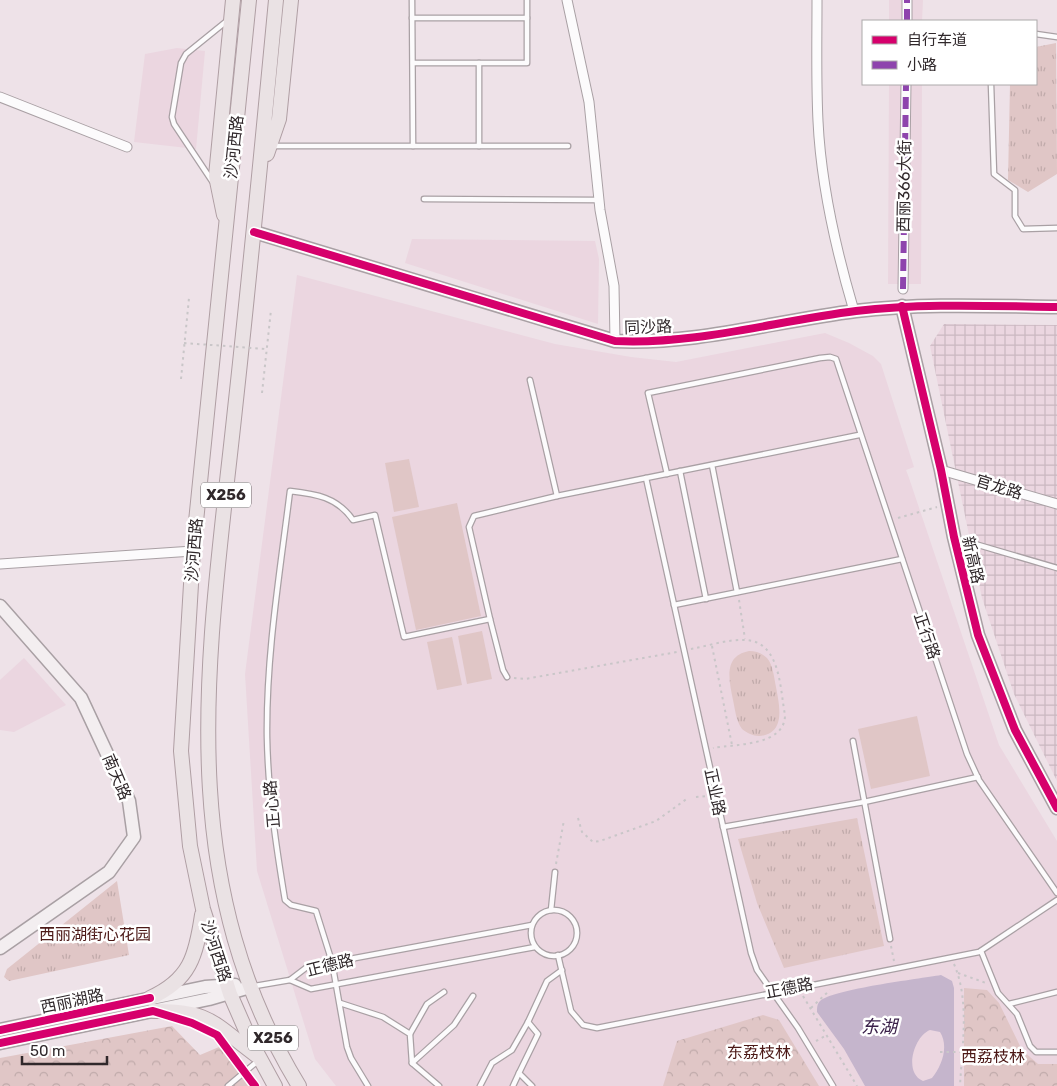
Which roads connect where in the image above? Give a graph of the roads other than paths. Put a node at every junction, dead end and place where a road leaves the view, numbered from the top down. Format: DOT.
graph roads {
  1 [pos="276,0"];
  2 [pos="291,0"];
  3 [pos="412,0"];
  4 [pos="526,0"];
  5 [pos="567,0"];
  6 [pos="817,0"];
  7 [pos="907,0"];
  8 [pos="241,7"];
  9 [pos="412,18"];
  10 [pos="527,18"];
  11 [pos="907,20"];
  12 [pos="1037,34"];
  13 [pos="1057,36"];
  14 [pos="412,63"];
  15 [pos="479,63"];
  16 [pos="906,85"];
  17 [pos="991,85"];
  18 [pos="0,97"];
  19 [pos="269,146"];
  20 [pos="413,146"];
  21 [pos="479,146"];
  22 [pos="568,146"];
  23 [pos="127,147"];
  24 [pos="259,176"];
  25 [pos="217,188"];
  26 [pos="424,199"];
  27 [pos="599,200"];
  28 [pos="226,223"];
  29 [pos="1057,228"];
  30 [pos="254,232"];
  31 [pos="903,289"];
  32 [pos="902,306"];
  33 [pos="1057,307"];
  34 [pos="854,311"];
  35 [pos="615,341"];
  36 [pos="530,380"];
  37 [pos="859,435"];
  38 [pos="712,465"];
  39 [pos="941,470"];
  40 [pos="680,472"];
  41 [pos="667,474"];
  42 [pos="646,478"];
  43 [pos="557,496"];
  44 [pos="1057,504"];
  45 [pos="954,537"];
  46 [pos="193,551"];
  47 [pos="902,559"];
  48 [pos="0,564"];
  49 [pos="1057,568"];
  50 [pos="737,592"];
  51 [pos="706,599"];
  52 [pos="674,605"];
  53 [pos="0,606"];
  54 [pos="490,619"];
  55 [pos="507,678"];
  56 [pos="853,742"];
  57 [pos="978,777"];
  58 [pos="864,802"];
  59 [pos="1057,808"];
  60 [pos="723,827"];
  61 [pos="555,872"];
  62 [pos="1057,894"];
  63 [pos="1057,900"];
  64 [pos="203,909"];
  65 [pos="551,910"];
  66 [pos="532,924"];
  67 [pos="890,938"];
  68 [pos="535,947"];
  69 [pos="0,948"];
  70 [pos="981,950"];
  71 [pos="558,956"];
  72 [pos="332,962"];
  73 [pos="562,970"];
  74 [pos="290,980"];
  75 [pos="337,984"];
  76 [pos="250,987"];
  77 [pos="229,989"];
  78 [pos="772,991"];
  79 [pos="444,992"];
  80 [pos="1057,992"];
  81 [pos="473,996"];
  82 [pos="340,1003"];
  83 [pos="1009,1004"];
  84 [pos="151,1005"];
  85 [pos="528,1022"];
  86 [pos="0,1030"];
  87 [pos="410,1034"];
  88 [pos="0,1043"];
  89 [pos="1057,1052"];
  90 [pos="260,1059"];
  91 [pos="412,1063"];
  92 [pos="519,1073"];
  93 [pos="228,1086"];
  94 [pos="275,1086"];
  95 [pos="299,1086"];
  96 [pos="368,1086"];
  97 [pos="439,1086"];
  98 [pos="480,1086"];
  99 [pos="513,1086"];
  100 [pos="532,1086"];
  101 [pos="834,1086"];
  1 -- 24 [label="main road, 沙河西路 / X256"];
  2 -- 19 [label="main road"];
  3 -- 9 [label="lane"];
  4 -- 10 [label="lane"];
  5 -- 27 [label="street"];
  6 -- 34 [label="street"];
  7 -- 11 [label="street"];
  8 -- 25 [label="main road"];
  8 -- 25 [label="lane"];
  8 -- 28 [label="main road, 沙河西路 / X256"];
  9 -- 10 [label="lane"];
  9 -- 14 [label="lane"];
  10 -- 15 [label="lane"];
  12 -- 13 [label="lane"];
  14 -- 15 [label="lane"];
  14 -- 20 [label="lane"];
  15 -- 21 [label="lane"];
  16 -- 31 [label="street, 西丽366大街"];
  17 -- 29 [label="lane"];
  18 -- 23 [label="street"];
  19 -- 20 [label="lane"];
  19 -- 24 [label="main road"];
  20 -- 21 [label="lane"];
  21 -- 22 [label="lane"];
  24 -- 30 [label="main road, 沙河西路 / X256"];
  25 -- 28 [label="main road"];
  26 -- 27 [label="lane"];
  27 -- 35 [label="street"];
  28 -- 46 [label="main road, 沙河西路 / X256"];
  30 -- 35 [label="street, 同沙路"];
  30 -- 76 [label="main road, 沙河西路 / X256"];
  32 -- 33 [label="street, 同沙路"];
  32 -- 34 [label="street, 同沙路"];
  32 -- 39 [label="street, 新高路"];
  34 -- 35 [label="street, 同沙路"];
  36 -- 43 [label="lane"];
  37 -- 38 [label="lane"];
  37 -- 41 [label="lane, 正行路"];
  37 -- 47 [label="lane, 正行路"];
  38 -- 40 [label="lane"];
  38 -- 50 [label="lane"];
  39 -- 44 [label="street, 官龙路"];
  39 -- 45 [label="street, 新高路"];
  40 -- 41 [label="lane"];
  40 -- 51 [label="lane"];
  41 -- 42 [label="lane"];
  42 -- 43 [label="lane"];
  42 -- 52 [label="lane, 正业路"];
  43 -- 54 [label="lane"];
  45 -- 49 [label="lane"];
  45 -- 59 [label="street, 新高路"];
  46 -- 48 [label="street"];
  46 -- 64 [label="main road, 沙河西路 / X256"];
  47 -- 50 [label="lane"];
  47 -- 57 [label="lane, 正行路"];
  50 -- 51 [label="lane"];
  51 -- 52 [label="lane"];
  52 -- 60 [label="lane, 正业路"];
  53 -- 69 [label="street, 南天路"];
  54 -- 55 [label="lane"];
  54 -- 72 [label="lane, 正心路"];
  56 -- 58 [label="lane"];
  57 -- 58 [label="lane"];
  57 -- 62 [label="lane, 正行路"];
  58 -- 60 [label="lane"];
  58 -- 67 [label="lane"];
  60 -- 78 [label="lane, 正业路"];
  61 -- 65 [label="lane"];
  63 -- 70 [label="lane, 正德路"];
  64 -- 77 [label="main road, 沙河西路 / X256"];
  64 -- 84 [label="main road"];
  65 -- 66 [label="lane, 正德路"];
  65 -- 71 [label="lane"];
  66 -- 68 [label="lane"];
  66 -- 72 [label="lane, 正德路"];
  68 -- 71 [label="lane"];
  68 -- 75 [label="lane, 正德路"];
  70 -- 78 [label="lane, 正德路"];
  70 -- 83 [label="lane"];
  71 -- 73 [label="lane, 正德路"];
  72 -- 74 [label="lane, 正德路"];
  72 -- 75 [label="lane, 正心路"];
  73 -- 78 [label="lane, 正德路"];
  73 -- 85 [label="lane"];
  74 -- 75 [label="lane, 正德路"];
  74 -- 76 [label="lane"];
  75 -- 82 [label="lane, 正心路"];
  76 -- 77 [label="street, 西丽湖路"];
  76 -- 95 [label="main road, 沙河西路 / X256"];
  77 -- 84 [label="street, 西丽湖路"];
  77 -- 90 [label="main road, 沙河西路 / X256"];
  78 -- 101 [label="lane, 正业路"];
  79 -- 87 [label="lane"];
  80 -- 83 [label="lane"];
  81 -- 91 [label="lane"];
  82 -- 87 [label="lane"];
  82 -- 96 [label="lane, 正心路"];
  83 -- 89 [label="lane"];
  84 -- 86 [label="street, 西丽湖路"];
  84 -- 88 [label="street, 西丽湖路"];
  84 -- 90 [label="main road"];
  85 -- 92 [label="lane"];
  85 -- 98 [label="lane"];
  87 -- 91 [label="lane"];
  90 -- 93 [label="lane"];
  90 -- 94 [label="main road, 沙河西路 / X256"];
  91 -- 97 [label="lane"];
  92 -- 99 [label="lane"];
  92 -- 100 [label="lane"];
}
